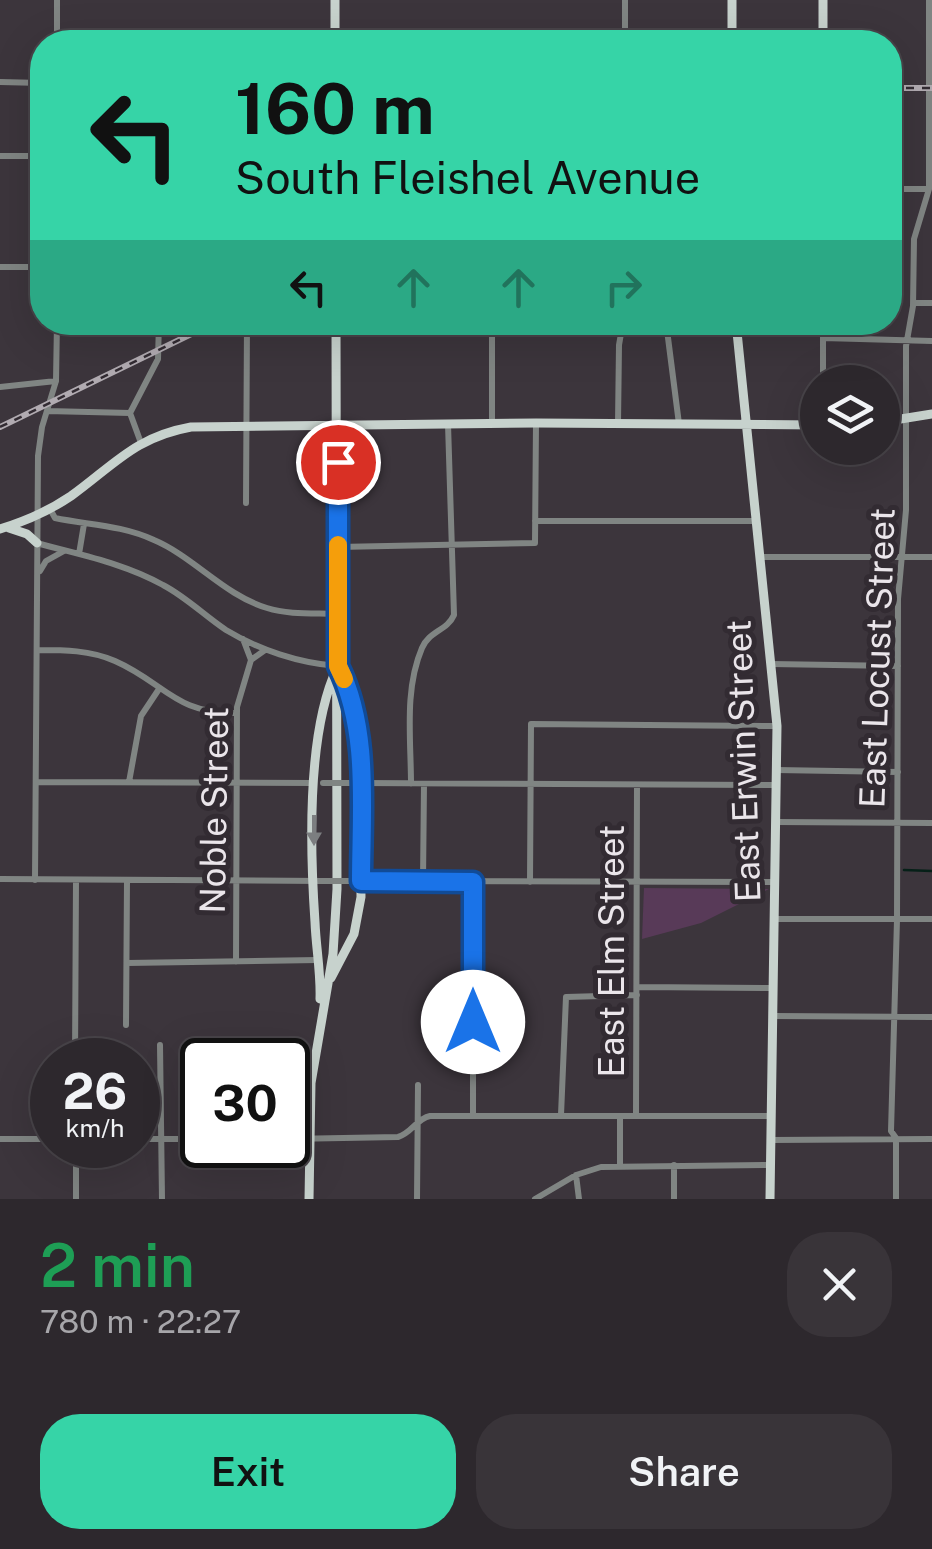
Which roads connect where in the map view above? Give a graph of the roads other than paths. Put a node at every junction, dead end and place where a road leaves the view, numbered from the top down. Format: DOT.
graph roads {
  1 [pos="58,0"];
  2 [pos="336,0"];
  3 [pos="625,0"];
  4 [pos="732,0"];
  5 [pos="823,0"];
  6 [pos="929,0"];
  7 [pos="57,30"];
  8 [pos="336,30"];
  9 [pos="625,30"];
  10 [pos="732,30"];
  11 [pos="823,30"];
  12 [pos="0,82"];
  13 [pos="30,82"];
  14 [pos="0,156"];
  15 [pos="30,156"];
  16 [pos="902,189"];
  17 [pos="930,189"];
  18 [pos="0,267"];
  19 [pos="30,267"];
  20 [pos="913,303"];
  21 [pos="932,303"];
  22 [pos="57,335"];
  23 [pos="159,335"];
  24 [pos="247,335"];
  25 [pos="336,335"];
  26 [pos="492,335"];
  27 [pos="621,335"];
  28 [pos="668,335"];
  29 [pos="737,335"];
  30 [pos="823,338"];
  31 [pos="907,338"];
  32 [pos="932,341"];
  33 [pos="823,365"];
  34 [pos="56,381"];
  35 [pos="0,387"];
  36 [pos="47,410"];
  37 [pos="130,414"];
  38 [pos="932,414"];
  39 [pos="907,419"];
  40 [pos="900,420"];
  41 [pos="536,423"];
  42 [pos="618,423"];
  43 [pos="448,424"];
  44 [pos="492,424"];
  45 [pos="678,424"];
  46 [pos="747,424"];
  47 [pos="245,425"];
  48 [pos="338,425"];
  49 [pos="800,425"];
  50 [pos="141,443"];
  51 [pos="246,503"];
  52 [pos="50,509"];
  53 [pos="37,516"];
  54 [pos="536,521"];
  55 [pos="756,521"];
  56 [pos="84,524"];
  57 [pos="3,528"];
  58 [pos="37,543"];
  59 [pos="450,544"];
  60 [pos="338,547"];
  61 [pos="66,551"];
  62 [pos="79,554"];
  63 [pos="760,556"];
  64 [pos="902,556"];
  65 [pos="932,557"];
  66 [pos="38,578"];
  67 [pos="338,614"];
  68 [pos="243,639"];
  69 [pos="37,650"];
  70 [pos="266,650"];
  71 [pos="251,660"];
  72 [pos="772,664"];
  73 [pos="338,666"];
  74 [pos="898,666"];
  75 [pos="159,689"];
  76 [pos="236,713"];
  77 [pos="777,726"];
  78 [pos="776,770"];
  79 [pos="898,772"];
  80 [pos="36,782"];
  81 [pos="130,782"];
  82 [pos="236,782"];
  83 [pos="318,783"];
  84 [pos="357,783"];
  85 [pos="410,784"];
  86 [pos="424,784"];
  87 [pos="531,784"];
  88 [pos="637,785"];
  89 [pos="776,786"];
  90 [pos="776,822"];
  91 [pos="897,823"];
  92 [pos="932,823"];
  93 [pos="0,879"];
  94 [pos="35,880"];
  95 [pos="76,881"];
  96 [pos="128,881"];
  97 [pos="236,881"];
  98 [pos="318,881"];
  99 [pos="357,881"];
  100 [pos="424,881"];
  101 [pos="637,881"];
  102 [pos="473,882"];
  103 [pos="530,882"];
  104 [pos="775,882"];
  105 [pos="775,920"];
  106 [pos="897,920"];
  107 [pos="932,920"];
  108 [pos="318,960"];
  109 [pos="236,962"];
  110 [pos="126,963"];
  111 [pos="329,983"];
  112 [pos="773,988"];
  113 [pos="637,991"];
  114 [pos="773,1016"];
  115 [pos="896,1016"];
  116 [pos="932,1016"];
  117 [pos="126,1025"];
  118 [pos="319,1026"];
  119 [pos="75,1038"];
  120 [pos="160,1046"];
  121 [pos="418,1085"];
  122 [pos="310,1115"];
  123 [pos="473,1116"];
  124 [pos="560,1116"];
  125 [pos="620,1116"];
  126 [pos="636,1116"];
  127 [pos="771,1116"];
  128 [pos="418,1122"];
  129 [pos="161,1138"];
  130 [pos="180,1138"];
  131 [pos="896,1138"];
  132 [pos="30,1139"];
  133 [pos="310,1139"];
  134 [pos="932,1139"];
  135 [pos="0,1140"];
  136 [pos="771,1140"];
  137 [pos="620,1165"];
  138 [pos="674,1165"];
  139 [pos="770,1165"];
  140 [pos="76,1168"];
  141 [pos="309,1168"];
  142 [pos="576,1174"];
  143 [pos="76,1199"];
  144 [pos="162,1199"];
  145 [pos="310,1199"];
  146 [pos="416,1199"];
  147 [pos="535,1199"];
  148 [pos="579,1199"];
  149 [pos="674,1199"];
  150 [pos="770,1199"];
  151 [pos="896,1199"];
  1 -- 7 [label="street"];
  2 -- 8 [label="main road"];
  3 -- 9 [label="street"];
  4 -- 10 [label="main road"];
  5 -- 11 [label="main road"];
  6 -- 17 [label="street, East Locust Street"];
  12 -- 13 [label="street"];
  14 -- 15 [label="street"];
  16 -- 17 [label="street"];
  17 -- 20 [label="street, East Locust Street"];
  18 -- 19 [label="street"];
  20 -- 21 [label="street"];
  20 -- 31 [label="street, East Locust Street"];
  22 -- 34 [label="street"];
  23 -- 37 [label="street"];
  24 -- 47 [label="street"];
  25 -- 48 [label="main road"];
  26 -- 44 [label="street"];
  27 -- 42 [label="street"];
  28 -- 45 [label="street"];
  29 -- 46 [label="main road, East Erwin Street"];
  30 -- 31 [label="street"];
  30 -- 33 [label="street"];
  31 -- 32 [label="street"];
  31 -- 39 [label="street, East Locust Street"];
  34 -- 35 [label="street"];
  34 -- 36 [label="street"];
  36 -- 37 [label="street"];
  36 -- 53 [label="street"];
  37 -- 50 [label="street"];
  38 -- 39 [label="main road"];
  39 -- 40 [label="main road"];
  39 -- 64 [label="street, East Locust Street"];
  41 -- 42 [label="main road"];
  41 -- 44 [label="main road"];
  41 -- 54 [label="street"];
  42 -- 45 [label="main road"];
  43 -- 44 [label="main road"];
  43 -- 48 [label="main road"];
  43 -- 59 [label="street"];
  45 -- 46 [label="main road"];
  46 -- 49 [label="main road"];
  46 -- 55 [label="main road, East Erwin Street"];
  47 -- 48 [label="main road"];
  47 -- 50 [label="main road"];
  47 -- 51 [label="street"];
  48 -- 60 [label="main road"];
  50 -- 52 [label="main road"];
  52 -- 53 [label="main road"];
  52 -- 56 [label="street"];
  53 -- 57 [label="main road"];
  53 -- 58 [label="street"];
  54 -- 55 [label="street"];
  54 -- 59 [label="street"];
  55 -- 63 [label="main road, East Erwin Street"];
  56 -- 62 [label="street"];
  56 -- 67 [label="street"];
  57 -- 58 [label="main road"];
  58 -- 61 [label="street"];
  58 -- 66 [label="street"];
  59 -- 60 [label="street"];
  59 -- 85 [label="street"];
  60 -- 67 [label="main road"];
  61 -- 62 [label="street"];
  61 -- 66 [label="street"];
  62 -- 68 [label="street"];
  63 -- 64 [label="street"];
  63 -- 72 [label="main road, East Erwin Street"];
  64 -- 65 [label="street"];
  64 -- 74 [label="street, East Locust Street"];
  66 -- 69 [label="street"];
  67 -- 73 [label="main road"];
  68 -- 70 [label="street"];
  68 -- 71 [label="street, Noble Street"];
  69 -- 75 [label="street"];
  69 -- 80 [label="street"];
  70 -- 71 [label="street, Noble Street"];
  70 -- 73 [label="street"];
  71 -- 76 [label="street, Noble Street"];
  72 -- 74 [label="street"];
  72 -- 77 [label="main road, East Erwin Street"];
  73 -- 83 [label="main road"];
  73 -- 84 [label="main road"];
  73 -- 111 [label="main road"];
  74 -- 79 [label="street, East Locust Street"];
  75 -- 76 [label="street"];
  75 -- 81 [label="street"];
  76 -- 82 [label="street, Noble Street"];
  77 -- 78 [label="main road, East Erwin Street"];
  77 -- 87 [label="street"];
  78 -- 79 [label="street"];
  78 -- 89 [label="main road, East Erwin Street"];
  79 -- 91 [label="street, East Locust Street"];
  80 -- 81 [label="street"];
  80 -- 94 [label="street"];
  81 -- 82 [label="street"];
  82 -- 83 [label="street"];
  82 -- 97 [label="street, Noble Street"];
  83 -- 84 [label="street, bridge"];
  83 -- 98 [label="main road, one-way"];
  84 -- 85 [label="street"];
  84 -- 99 [label="main road"];
  85 -- 86 [label="street"];
  86 -- 87 [label="street"];
  86 -- 100 [label="street"];
  87 -- 88 [label="street"];
  87 -- 103 [label="street"];
  88 -- 89 [label="street"];
  88 -- 101 [label="street, East Elm Street"];
  89 -- 90 [label="main road, East Erwin Street"];
  90 -- 91 [label="street"];
  90 -- 104 [label="main road, East Erwin Street"];
  91 -- 92 [label="street"];
  91 -- 106 [label="street, East Locust Street"];
  93 -- 94 [label="street"];
  94 -- 95 [label="street"];
  95 -- 96 [label="street"];
  95 -- 119 [label="street"];
  96 -- 97 [label="street"];
  96 -- 110 [label="street"];
  97 -- 98 [label="street"];
  97 -- 109 [label="street, Noble Street"];
  98 -- 99 [label="street, bridge"];
  98 -- 108 [label="main road"];
  99 -- 100 [label="street"];
  99 -- 111 [label="main road"];
  100 -- 102 [label="street"];
  101 -- 103 [label="street"];
  101 -- 104 [label="street"];
  101 -- 113 [label="street, East Elm Street"];
  102 -- 103 [label="street"];
  102 -- 123 [label="street"];
  104 -- 105 [label="main road, East Erwin Street"];
  105 -- 106 [label="street"];
  105 -- 112 [label="main road, East Erwin Street"];
  106 -- 107 [label="street"];
  106 -- 115 [label="street, East Locust Street"];
  108 -- 109 [label="street"];
  108 -- 118 [label="main road"];
  109 -- 110 [label="street"];
  110 -- 117 [label="street"];
  111 -- 118 [label="main road"];
  112 -- 113 [label="street"];
  112 -- 114 [label="main road, East Erwin Street"];
  113 -- 124 [label="street"];
  113 -- 126 [label="street, East Elm Street"];
  114 -- 115 [label="street"];
  114 -- 127 [label="main road, East Erwin Street"];
  115 -- 116 [label="street"];
  115 -- 131 [label="street, East Locust Street"];
  118 -- 122 [label="main road"];
  120 -- 129 [label="street"];
  121 -- 128 [label="street"];
  123 -- 124 [label="street"];
  123 -- 128 [label="street"];
  124 -- 125 [label="street"];
  125 -- 126 [label="street"];
  125 -- 137 [label="street, East Elm Street"];
  126 -- 127 [label="street"];
  127 -- 136 [label="main road, East Erwin Street"];
  128 -- 133 [label="street"];
  128 -- 146 [label="street"];
  129 -- 130 [label="street"];
  129 -- 144 [label="street"];
  131 -- 134 [label="street"];
  131 -- 136 [label="street"];
  131 -- 151 [label="street, East Locust Street"];
  132 -- 135 [label="street"];
  136 -- 139 [label="main road, East Erwin Street"];
  137 -- 138 [label="street"];
  137 -- 142 [label="street"];
  138 -- 139 [label="street"];
  138 -- 149 [label="street"];
  139 -- 150 [label="main road, East Erwin Street"];
  140 -- 143 [label="street"];
  141 -- 145 [label="main road"];
  142 -- 147 [label="street"];
  142 -- 148 [label="street"];
}
